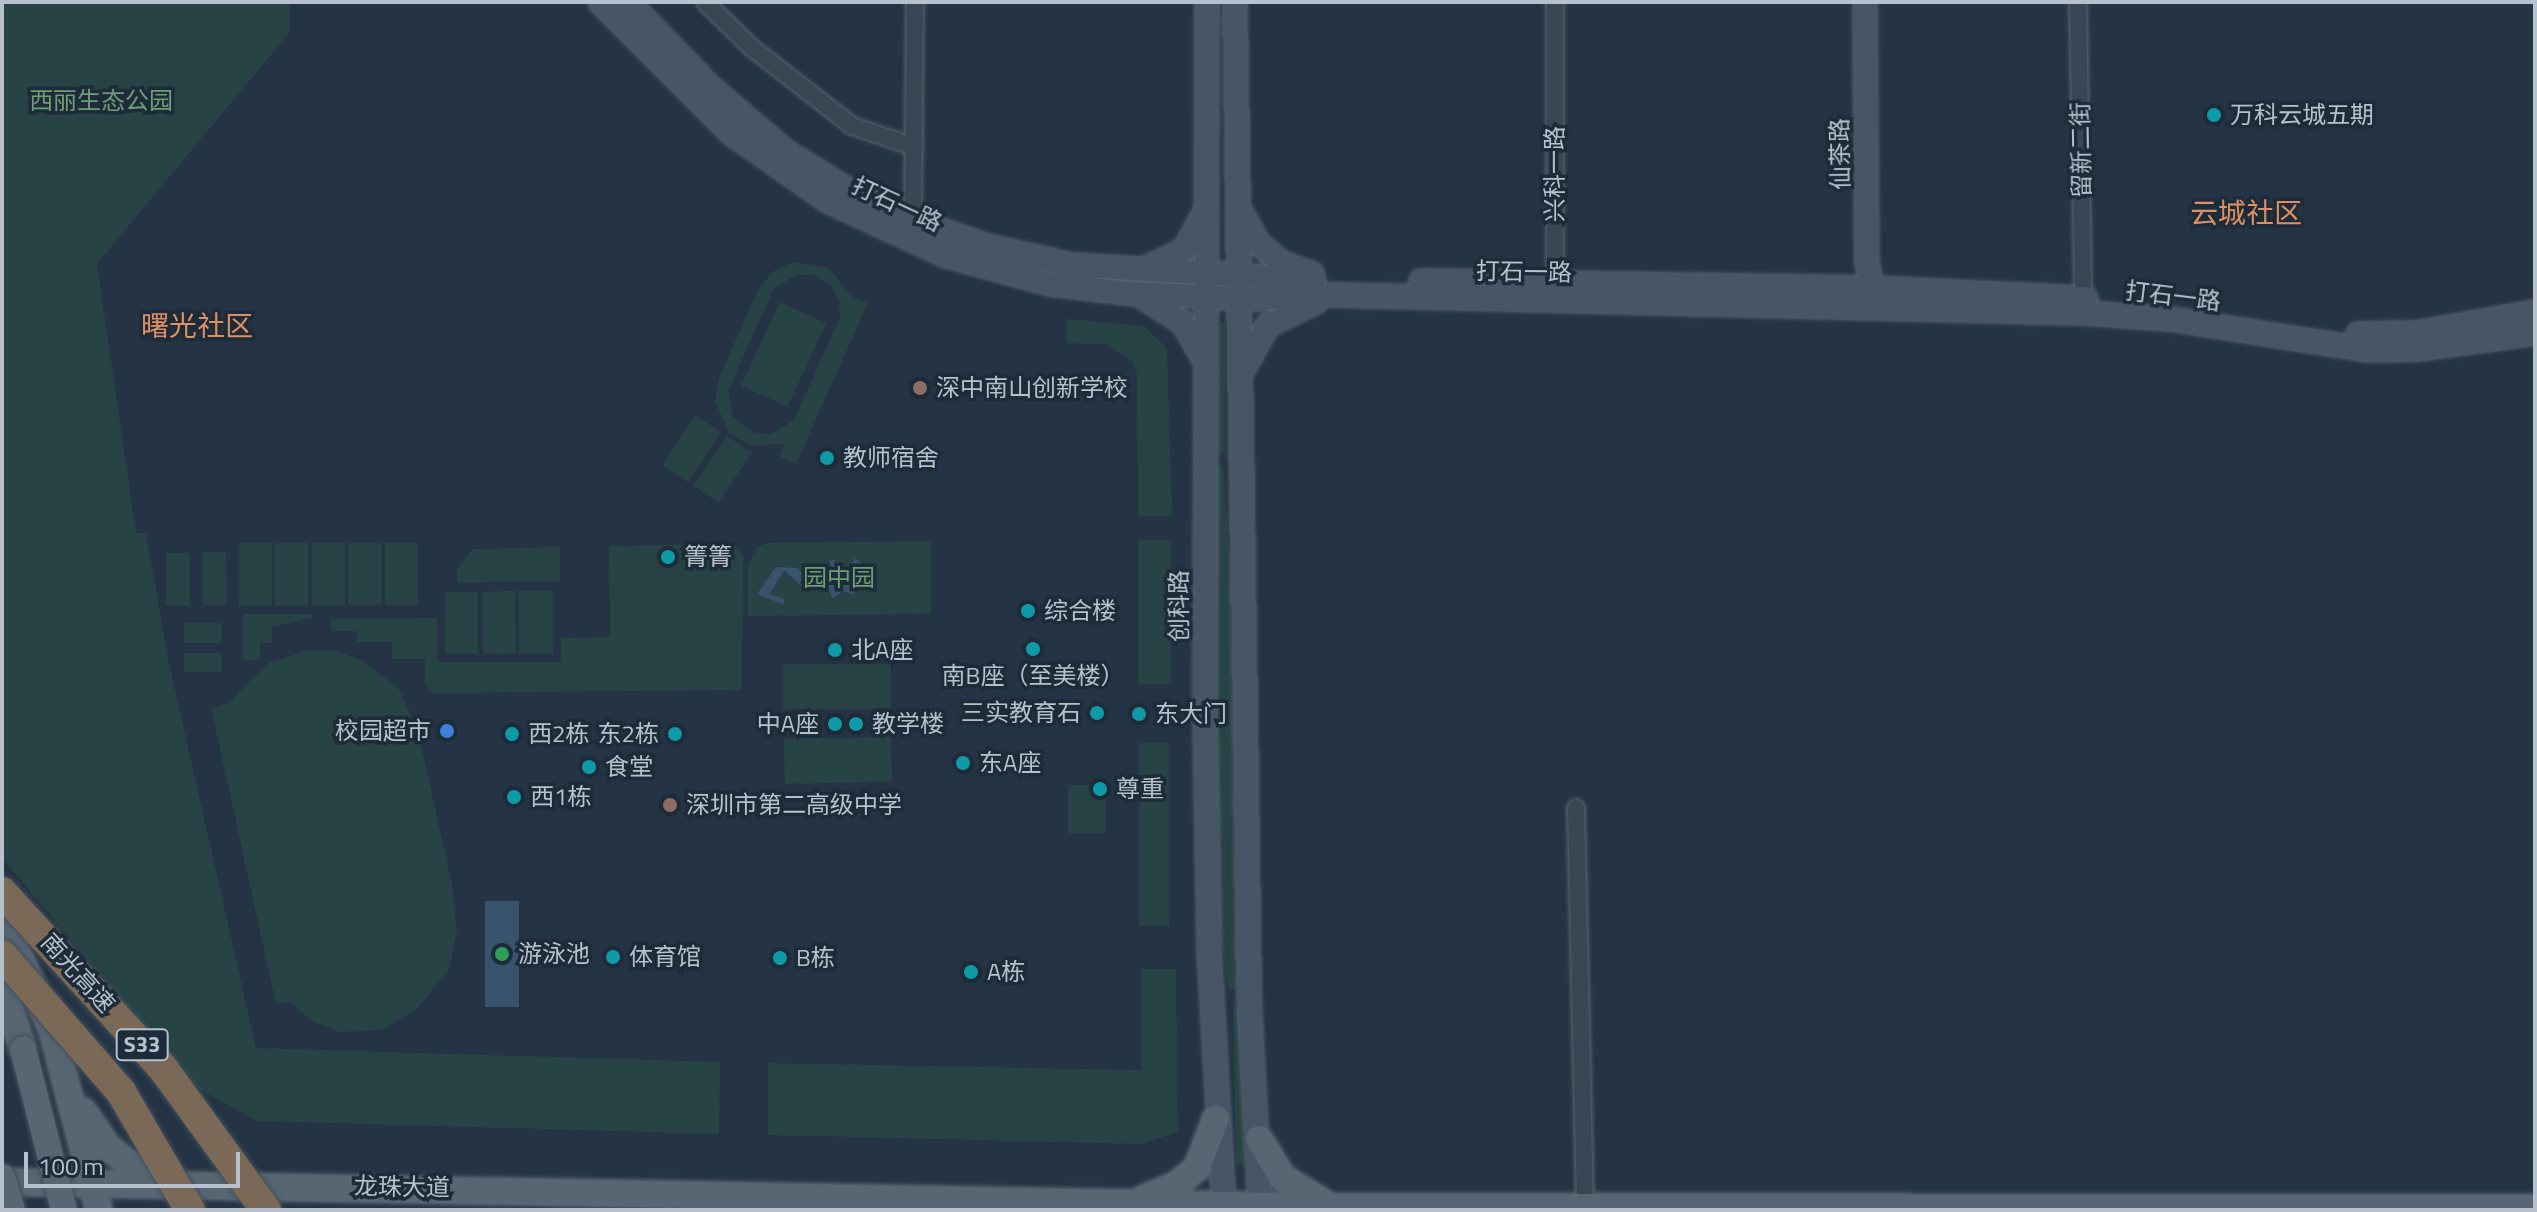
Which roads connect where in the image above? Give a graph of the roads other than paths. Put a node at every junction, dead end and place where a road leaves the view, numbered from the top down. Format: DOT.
graph roads {
  1 [pos="600,2"];
  2 [pos="628,2"];
  3 [pos="705,2"];
  4 [pos="915,2"];
  5 [pos="1207,2"];
  6 [pos="1235,2"];
  7 [pos="1555,2"];
  8 [pos="1865,2"];
  9 [pos="2078,2"];
  10 [pos="915,147"];
  11 [pos="1210,193"];
  12 [pos="1236,197"];
  13 [pos="913,220"];
  14 [pos="1120,271"];
  15 [pos="1332,280"];
  16 [pos="1555,282"];
  17 [pos="1209,286"];
  18 [pos="1238,287"];
  19 [pos="1127,293"];
  20 [pos="1296,294"];
  21 [pos="1872,296"];
  22 [pos="2083,297"];
  23 [pos="1493,298"];
  24 [pos="2535,312"];
  25 [pos="2535,333"];
  26 [pos="1204,363"];
  27 [pos="1240,381"];
  28 [pos="1242,458"];
  29 [pos="1203,459"];
  30 [pos="1576,808"];
  31 [pos="2,892"];
  32 [pos="2,918"];
  33 [pos="2,955"];
  34 [pos="2,986"];
  35 [pos="1249,997"];
  36 [pos="1215,998"];
  37 [pos="71,1091"];
  38 [pos="1216,1118"];
  39 [pos="1259,1139"];
  40 [pos="2,1180"];
  41 [pos="93,1183"];
  42 [pos="208,1185"];
  43 [pos="1120,1202"];
  44 [pos="1585,1205"];
  45 [pos="1339,1207"];
  46 [pos="1804,1207"];
  47 [pos="1224,1208"];
  48 [pos="1260,1208"];
  49 [pos="2535,1208"];
  50 [pos="12,1210"];
  51 [pos="64,1210"];
  52 [pos="99,1210"];
  53 [pos="190,1210"];
  54 [pos="266,1210"];
  1 -- 19 [label="main road, 打石一路"];
  2 -- 13 [label="main road, 打石一路"];
  3 -- 10 [label="street"];
  4 -- 10 [label="street"];
  5 -- 11 [label="main road, 创科路"];
  6 -- 12 [label="main road"];
  7 -- 16 [label="street, 兴科一路"];
  8 -- 21 [label="main road, 仙茶路"];
  9 -- 22 [label="street, 留新二街"];
  10 -- 13 [label="street"];
  11 -- 14 [label="main road"];
  11 -- 17 [label="main road, 创科路"];
  12 -- 15 [label="main road"];
  12 -- 18 [label="main road"];
  13 -- 14 [label="main road, 打石一路"];
  14 -- 17 [label="main road, 打石一路"];
  15 -- 16 [label="main road, 打石一路"];
  15 -- 18 [label="main road, 打石一路"];
  16 -- 21 [label="main road, 打石一路"];
  16 -- 23 [label="street"];
  17 -- 18 [label="main road, 打石一路"];
  17 -- 19 [label="main road, 打石一路"];
  17 -- 26 [label="main road, 创科路"];
  18 -- 20 [label="main road, 打石一路"];
  18 -- 27 [label="main road"];
  19 -- 26 [label="main road"];
  20 -- 23 [label="main road, 打石一路"];
  20 -- 27 [label="main road"];
  21 -- 22 [label="main road, 打石一路"];
  21 -- 23 [label="main road, 打石一路"];
  21 -- 25 [label="main road, 打石一路"];
  22 -- 24 [label="main road, 打石一路"];
  26 -- 29 [label="main road, 创科路"];
  27 -- 28 [label="main road"];
  28 -- 29 [label="main road"];
  28 -- 35 [label="main road"];
  29 -- 36 [label="main road, 创科路"];
  30 -- 44 [label="street"];
  31 -- 54 [label="highway, 南光高速 / S33, bridge"];
  32 -- 37 [label="main road"];
  33 -- 53 [label="highway, S33, bridge"];
  34 -- 51 [label="main road, bridge"];
  35 -- 36 [label="main road"];
  35 -- 39 [label="main road"];
  36 -- 38 [label="main road, 创科路"];
  37 -- 41 [label="main road"];
  37 -- 42 [label="main road"];
  38 -- 43 [label="main road"];
  38 -- 47 [label="main road, 创科路"];
  39 -- 45 [label="main road"];
  39 -- 48 [label="main road"];
  40 -- 41 [label="main road, 龙珠大道"];
  40 -- 50 [label="main road, bridge"];
  41 -- 42 [label="main road, 龙珠大道"];
  41 -- 52 [label="main road"];
  42 -- 43 [label="main road, 龙珠大道"];
  43 -- 47 [label="main road, 龙珠大道"];
  44 -- 45 [label="main road, 龙珠大道"];
  44 -- 46 [label="main road, 龙珠大道"];
  45 -- 48 [label="main road, 龙珠大道"];
  46 -- 49 [label="main road, 龙珠大道"];
  47 -- 48 [label="main road, 龙珠大道"];
}
